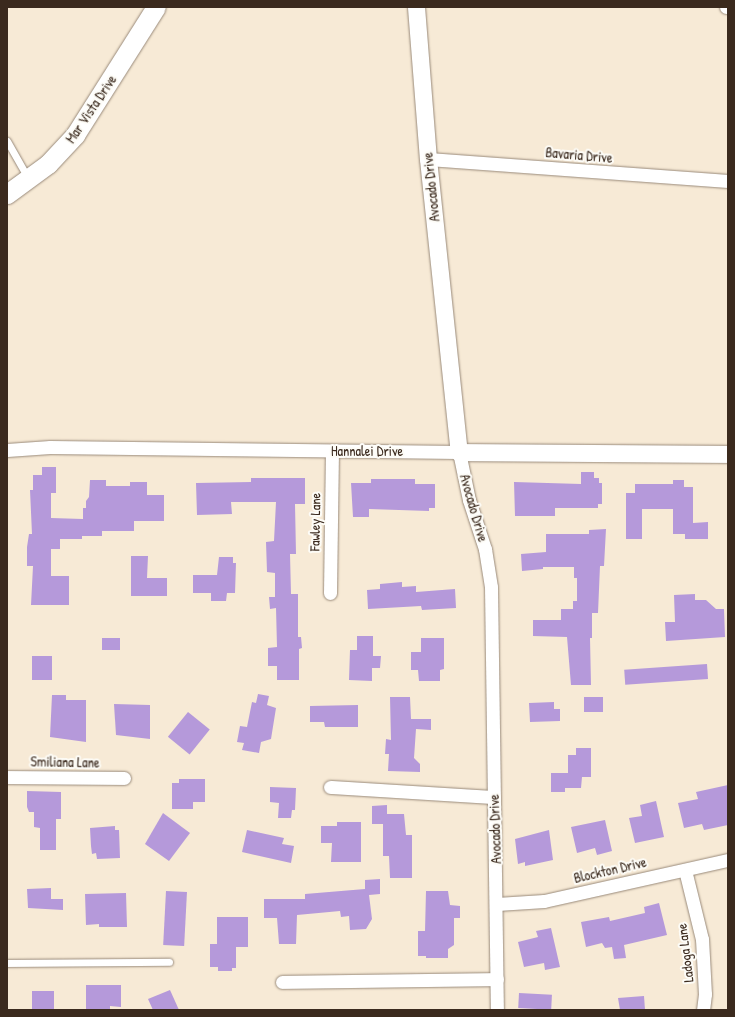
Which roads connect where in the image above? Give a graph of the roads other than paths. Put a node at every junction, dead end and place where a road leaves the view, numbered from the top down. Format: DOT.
graph roads {
  1 [pos="156,7"];
  2 [pos="416,7"];
  3 [pos="7,141"];
  4 [pos="428,159"];
  5 [pos="28,179"];
  6 [pos="728,181"];
  7 [pos="7,194"];
  8 [pos="7,450"];
  9 [pos="332,451"];
  10 [pos="459,452"];
  11 [pos="728,454"];
  12 [pos="330,593"];
  13 [pos="7,777"];
  14 [pos="124,778"];
  15 [pos="330,787"];
  16 [pos="494,797"];
  17 [pos="728,860"];
  18 [pos="686,870"];
  19 [pos="497,904"];
  20 [pos="169,962"];
  21 [pos="7,963"];
  22 [pos="497,979"];
  23 [pos="282,982"];
  24 [pos="497,1010"];
  25 [pos="703,1010"];
  1 -- 5 [label="main road, Mar Vista Drive"];
  2 -- 4 [label="street, Avocado Drive"];
  3 -- 5 [label="lane"];
  4 -- 6 [label="street, Bavaria Drive"];
  4 -- 10 [label="street, Avocado Drive"];
  5 -- 7 [label="main road, Mar Vista Drive"];
  8 -- 9 [label="street, Hannalei Drive"];
  9 -- 10 [label="street, Hannalei Drive"];
  9 -- 12 [label="street, Fawley Lane"];
  10 -- 11 [label="street, Hannalei Drive"];
  10 -- 16 [label="street, Avocado Drive"];
  13 -- 14 [label="street, Smiliana Lane"];
  15 -- 16 [label="street"];
  16 -- 19 [label="street, Avocado Drive"];
  17 -- 18 [label="street, Blockton Drive"];
  18 -- 19 [label="street, Blockton Drive"];
  18 -- 25 [label="street, Ladoga Lane"];
  19 -- 22 [label="street, Avocado Drive"];
  20 -- 21 [label="lane"];
  22 -- 23 [label="street"];
  22 -- 24 [label="street, Avocado Drive"];
}
